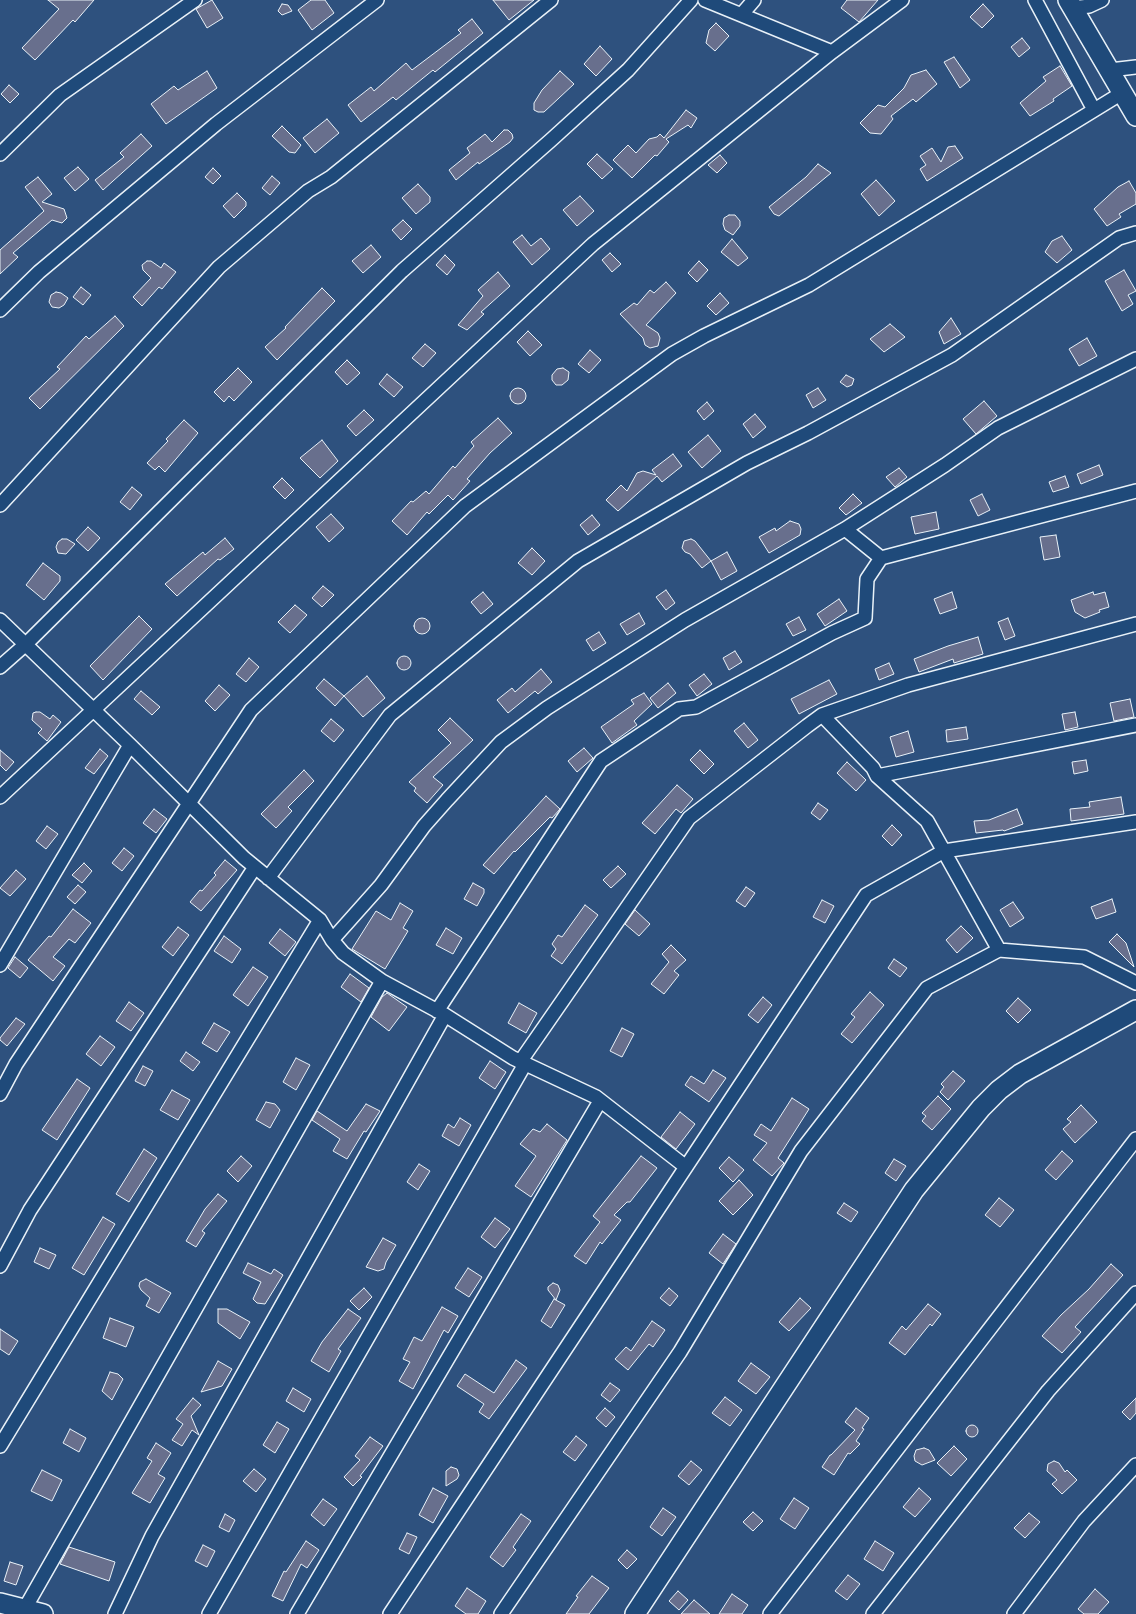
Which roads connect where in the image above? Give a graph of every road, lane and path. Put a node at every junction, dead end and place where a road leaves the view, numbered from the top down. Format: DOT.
graph roads {
  1 [pos="194,0"];
  2 [pos="377,0"];
  3 [pos="551,0"];
  4 [pos="691,0"];
  5 [pos="705,0"];
  6 [pos="754,0"];
  7 [pos="902,0"];
  8 [pos="1035,0"];
  9 [pos="1102,0"];
  10 [pos="1070,4"];
  11 [pos="742,14"];
  12 [pos="832,52"];
  13 [pos="1136,67"];
  14 [pos="1110,70"];
  15 [pos="1122,93"];
  16 [pos="1094,110"];
  17 [pos="1136,116"];
  18 [pos="0,154"];
  19 [pos="1136,233"];
  20 [pos="0,310"];
  21 [pos="1136,359"];
  22 [pos="1136,491"];
  23 [pos="0,505"];
  24 [pos="845,529"];
  25 [pos="881,558"];
  26 [pos="0,620"];
  27 [pos="1136,624"];
  28 [pos="26,644"];
  29 [pos="0,667"];
  30 [pos="93,710"];
  31 [pos="822,715"];
  32 [pos="1136,725"];
  33 [pos="130,745"];
  34 [pos="877,776"];
  35 [pos="0,797"];
  36 [pos="189,804"];
  37 [pos="1136,822"];
  38 [pos="944,851"];
  39 [pos="256,867"];
  40 [pos="268,878"];
  41 [pos="320,920"];
  42 [pos="332,940"];
  43 [pos="999,950"];
  44 [pos="0,965"];
  45 [pos="382,981"];
  46 [pos="1136,983"];
  47 [pos="1136,1010"];
  48 [pos="441,1013"];
  49 [pos="522,1063"];
  50 [pos="0,1094"];
  51 [pos="600,1101"];
  52 [pos="1136,1139"];
  53 [pos="686,1167"];
  54 [pos="0,1266"];
  55 [pos="1136,1293"];
  56 [pos="0,1446"];
  57 [pos="1136,1465"];
  58 [pos="0,1603"];
  59 [pos="24,1610"];
  60 [pos="43,1614"];
  61 [pos="114,1614"];
  62 [pos="209,1614"];
  63 [pos="297,1614"];
  64 [pos="390,1614"];
  65 [pos="500,1614"];
  66 [pos="635,1614"];
  67 [pos="770,1614"];
  68 [pos="873,1614"];
  69 [pos="1014,1614"];
  1 -- 18 [label="street"];
  2 -- 20 [label="street"];
  3 -- 23 [label="street"];
  4 -- 28 [label="street"];
  5 -- 11 [label="street"];
  6 -- 11 [label="street"];
  7 -- 12 [label="street"];
  8 -- 16 [label="street"];
  9 -- 10 [label="street"];
  10 -- 14 [label="street"];
  11 -- 12 [label="street"];
  12 -- 30 [label="street"];
  13 -- 14 [label="street"];
  14 -- 15 [label="street"];
  15 -- 16 [label="street"];
  15 -- 17 [label="street"];
  16 -- 36 [label="street"];
  19 -- 40 [label="street"];
  21 -- 24 [label="street"];
  22 -- 25 [label="street"];
  24 -- 25 [label="street"];
  24 -- 42 [label="street"];
  25 -- 48 [label="street"];
  26 -- 28 [label="street"];
  27 -- 31 [label="street"];
  28 -- 29 [label="street"];
  28 -- 30 [label="street"];
  30 -- 33 [label="street"];
  30 -- 35 [label="street"];
  31 -- 34 [label="street"];
  31 -- 49 [label="street"];
  32 -- 34 [label="street"];
  33 -- 36 [label="street"];
  33 -- 44 [label="street"];
  34 -- 38 [label="street"];
  36 -- 39 [label="street"];
  36 -- 50 [label="street"];
  37 -- 38 [label="street"];
  38 -- 43 [label="street"];
  38 -- 53 [label="street"];
  39 -- 40 [label="street"];
  39 -- 54 [label="street"];
  40 -- 41 [label="street"];
  41 -- 42 [label="street"];
  41 -- 56 [label="street"];
  42 -- 45 [label="street"];
  43 -- 46 [label="street"];
  43 -- 65 [label="street"];
  45 -- 48 [label="street"];
  45 -- 59 [label="street"];
  47 -- 66 [label="street"];
  48 -- 49 [label="street"];
  48 -- 61 [label="street"];
  49 -- 51 [label="street"];
  49 -- 62 [label="street"];
  51 -- 53 [label="street"];
  51 -- 63 [label="street"];
  52 -- 67 [label="street"];
  53 -- 64 [label="street"];
  55 -- 68 [label="street"];
  57 -- 69 [label="street"];
  58 -- 59 [label="street"];
  59 -- 60 [label="street"];
}
